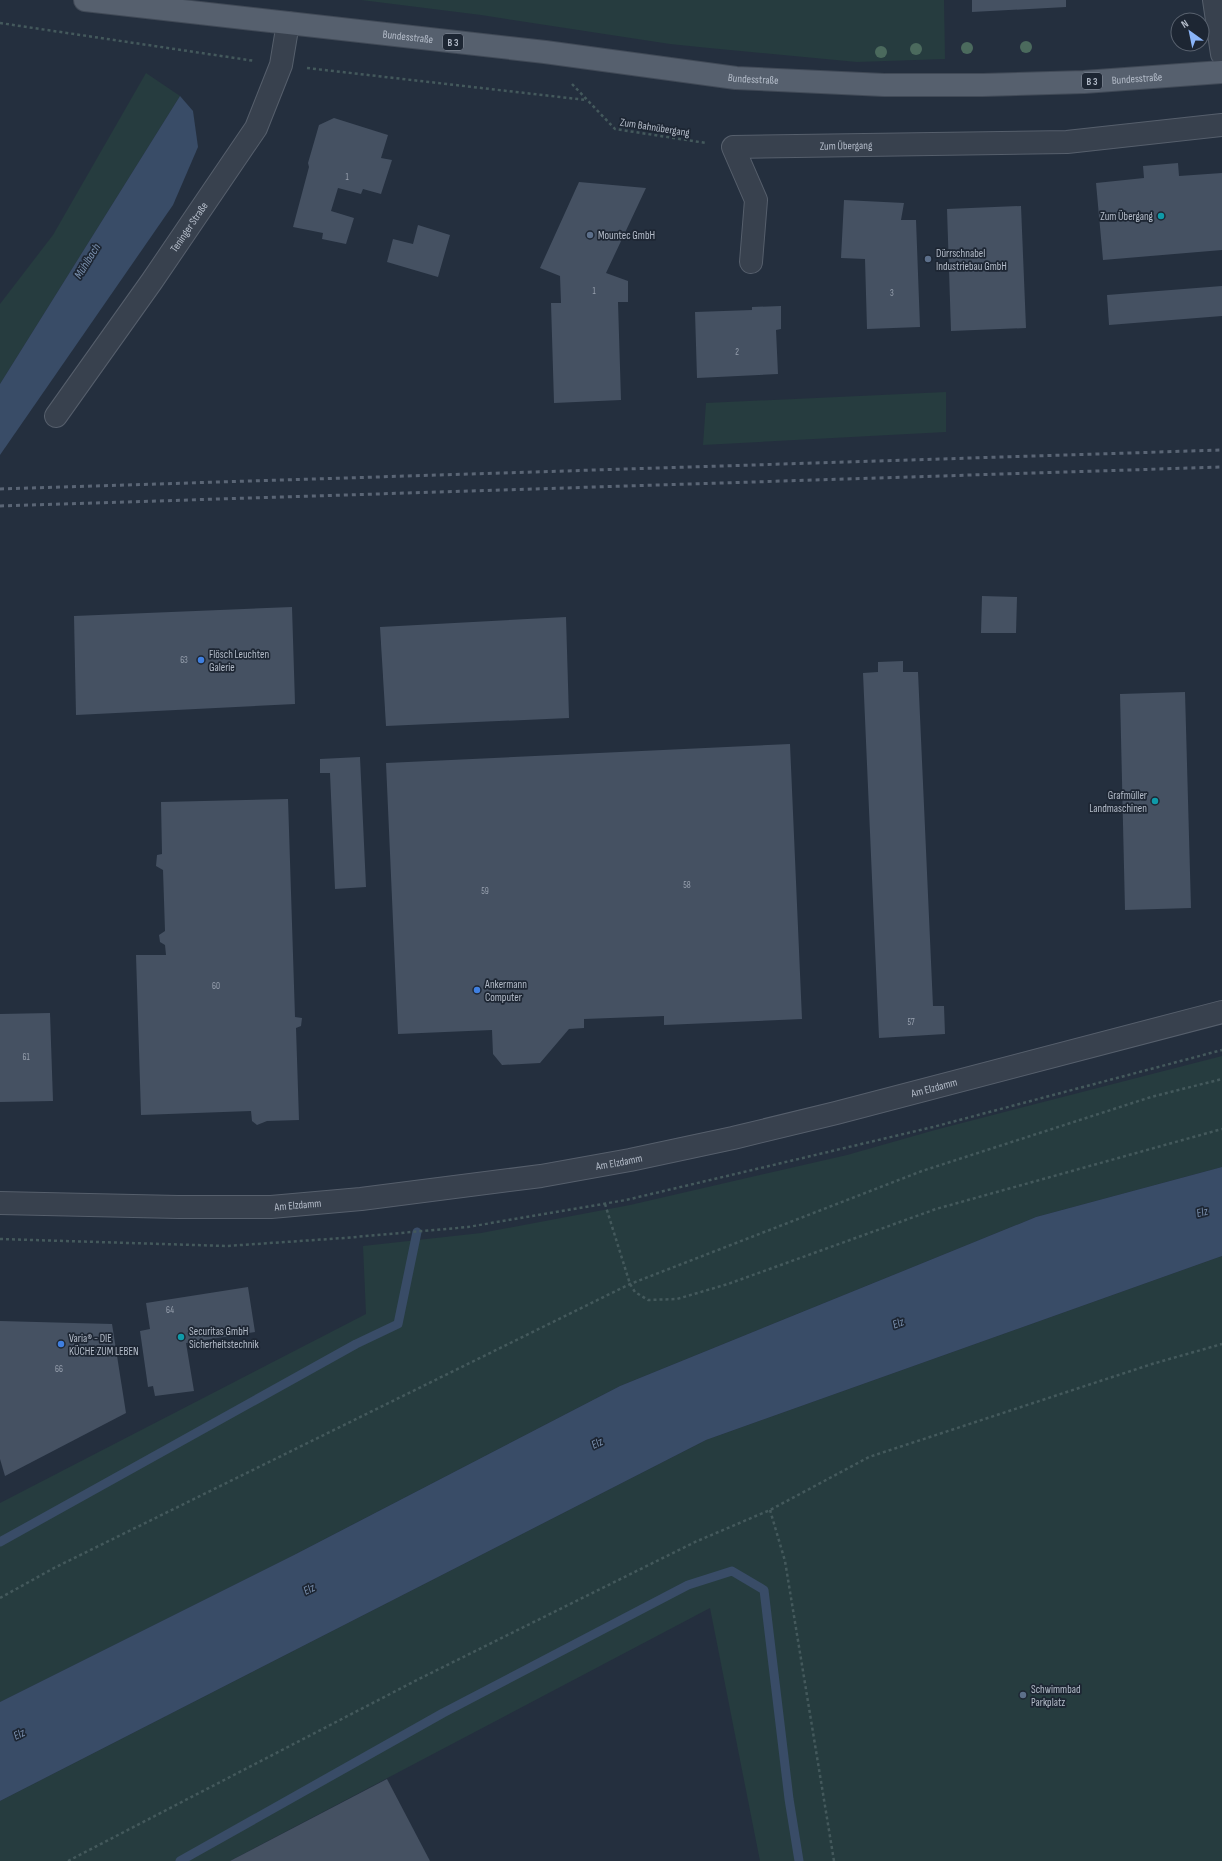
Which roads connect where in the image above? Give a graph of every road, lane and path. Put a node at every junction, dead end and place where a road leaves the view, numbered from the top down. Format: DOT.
graph roads {
  1 [pos="85,0"];
  2 [pos="1214,0"];
  3 [pos="0,23"];
  4 [pos="288,23"];
  5 [pos="1222,54"];
  6 [pos="281,65"];
  7 [pos="1222,72"];
  8 [pos="1222,125"];
  9 [pos="733,147"];
  10 [pos="751,262"];
  11 [pos="56,416"];
  12 [pos="1222,1012"];
  13 [pos="1222,1079"];
  14 [pos="1222,1129"];
  15 [pos="0,1203"];
  16 [pos="605,1204"];
  17 [pos="630,1284"];
  18 [pos="1222,1344"];
  19 [pos="770,1510"];
  20 [pos="0,1598"];
  21 [pos="68,1861"];
  22 [pos="834,1861"];
  1 -- 4 [label="main road, B 3"];
  2 -- 5 [label="street"];
  3 -- 6 [label="path"];
  4 -- 6 [label="street, Teninger Straße"];
  4 -- 7 [label="main road, Bundesstraße / B 3"];
  6 -- 9 [label="path, Zum Bahnübergang"];
  6 -- 11 [label="street, Teninger Straße"];
  8 -- 9 [label="street, Zum Übergang"];
  9 -- 10 [label="street"];
  12 -- 15 [label="street, Am Elzdamm"];
  13 -- 17 [label="path"];
  14 -- 17 [label="path"];
  16 -- 17 [label="path"];
  17 -- 20 [label="path"];
  18 -- 19 [label="path"];
  19 -- 21 [label="path"];
  19 -- 22 [label="path"];
}
